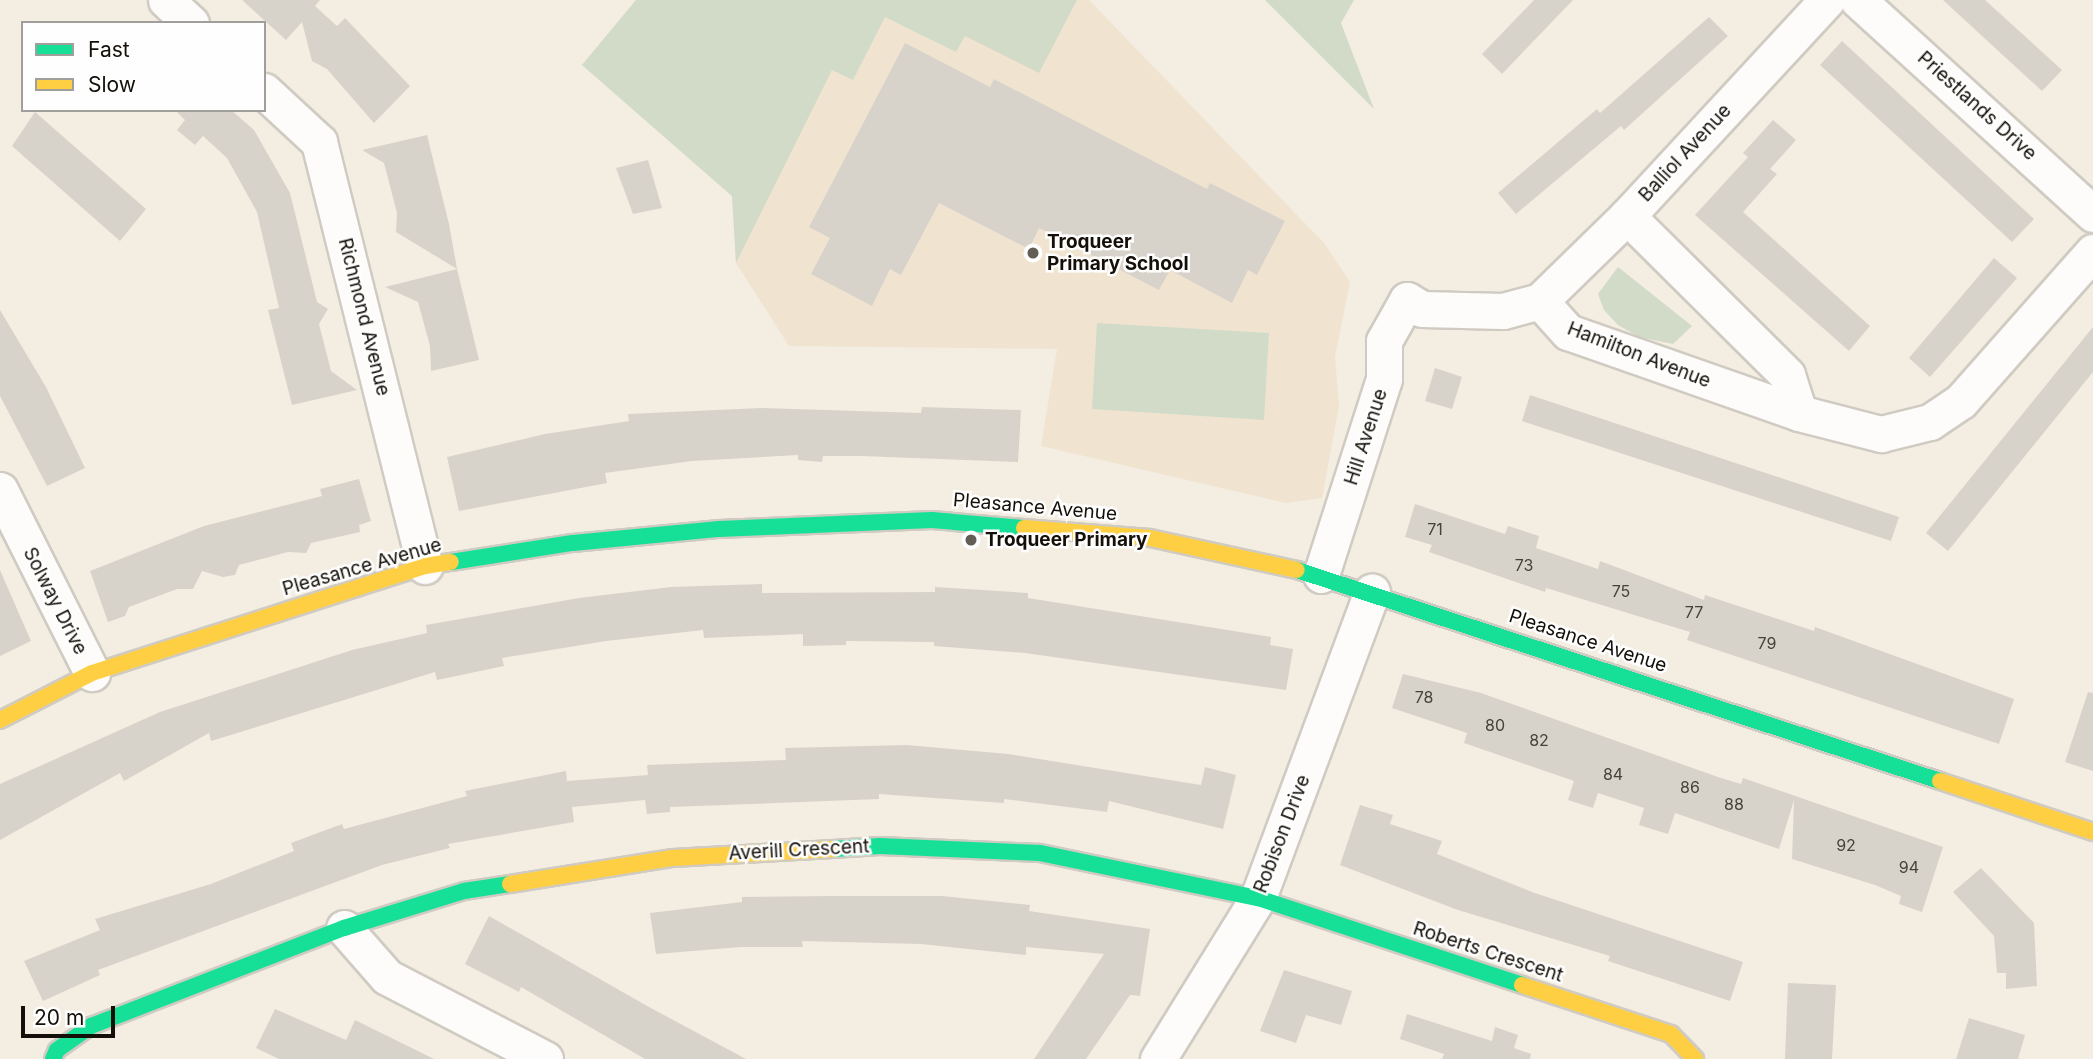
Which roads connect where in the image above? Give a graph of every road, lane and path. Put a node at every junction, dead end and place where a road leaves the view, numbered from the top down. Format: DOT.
graph roads {
  1 [pos="166,0"];
  2 [pos="1827,0"];
  3 [pos="1858,0"];
  4 [pos="189,21"];
  5 [pos="266,93"];
  6 [pos="2093,215"];
  7 [pos="1627,216"];
  8 [pos="2093,252"];
  9 [pos="1540,301"];
  10 [pos="1799,413"];
  11 [pos="0,490"];
  12 [pos="425,566"];
  13 [pos="1321,575"];
  14 [pos="1372,591"];
  15 [pos="92,673"];
  16 [pos="0,720"];
  17 [pos="2093,832"];
  18 [pos="1258,898"];
  19 [pos="344,928"];
  20 [pos="53,1059"];
  21 [pos="545,1059"];
  22 [pos="1158,1059"];
  23 [pos="1695,1059"];
  1 -- 4 [label="street"];
  2 -- 7 [label="street, Balliol Avenue"];
  3 -- 6 [label="street, Priestlands Drive"];
  5 -- 12 [label="street, Richmond Avenue"];
  7 -- 9 [label="street, Balliol Avenue"];
  7 -- 10 [label="street"];
  8 -- 10 [label="street, Hamilton Avenue"];
  9 -- 10 [label="street, Hamilton Avenue"];
  9 -- 13 [label="street, Hill Avenue"];
  11 -- 15 [label="street, Solway Drive"];
  12 -- 13 [label="main road, Pleasance Avenue"];
  12 -- 15 [label="main road, Pleasance Avenue"];
  13 -- 14 [label="main road, Pleasance Avenue"];
  14 -- 17 [label="main road, Pleasance Avenue"];
  14 -- 18 [label="street, Robison Drive"];
  15 -- 16 [label="main road, Pleasance Avenue"];
  18 -- 19 [label="main road, Averill Crescent"];
  18 -- 22 [label="street, Robison Drive"];
  18 -- 23 [label="main road, Roberts Crescent"];
  19 -- 20 [label="main road, Averill Crescent"];
  19 -- 21 [label="street"];
}
